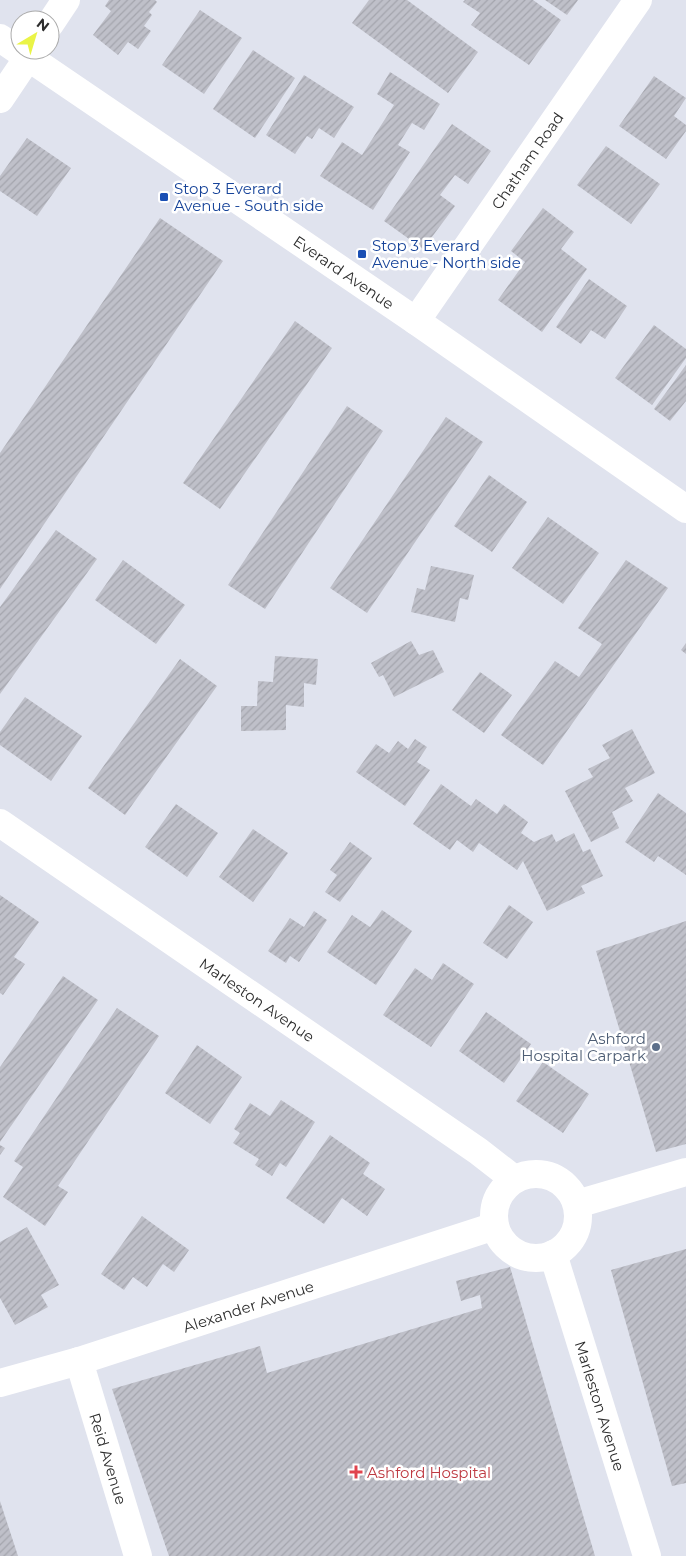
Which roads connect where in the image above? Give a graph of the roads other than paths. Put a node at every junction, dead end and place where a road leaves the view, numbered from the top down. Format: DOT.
graph roads {
  1 [pos="638,0"];
  2 [pos="26,60"];
  3 [pos="39,60"];
  4 [pos="0,99"];
  5 [pos="416,322"];
  6 [pos="686,509"];
  7 [pos="0,823"];
  8 [pos="686,1172"];
  9 [pos="514,1179"];
  10 [pos="576,1204"];
  11 [pos="495,1226"];
  12 [pos="553,1254"];
  13 [pos="79,1362"];
  14 [pos="0,1383"];
  15 [pos="138,1556"];
  16 [pos="647,1556"];
  1 -- 5 [label="street, Chatham Road"];
  2 -- 4 [label="street"];
  3 -- 5 [label="street, Everard Avenue"];
  5 -- 6 [label="street, Everard Avenue"];
  7 -- 9 [label="street, Marleston Avenue"];
  8 -- 10 [label="street"];
  9 -- 10 [label="street"];
  9 -- 11 [label="street"];
  10 -- 12 [label="street"];
  11 -- 12 [label="street"];
  11 -- 13 [label="street, Alexander Avenue"];
  12 -- 16 [label="street, Marleston Avenue"];
  13 -- 14 [label="street, Alexander Avenue"];
  13 -- 15 [label="street, Reid Avenue"];
}
